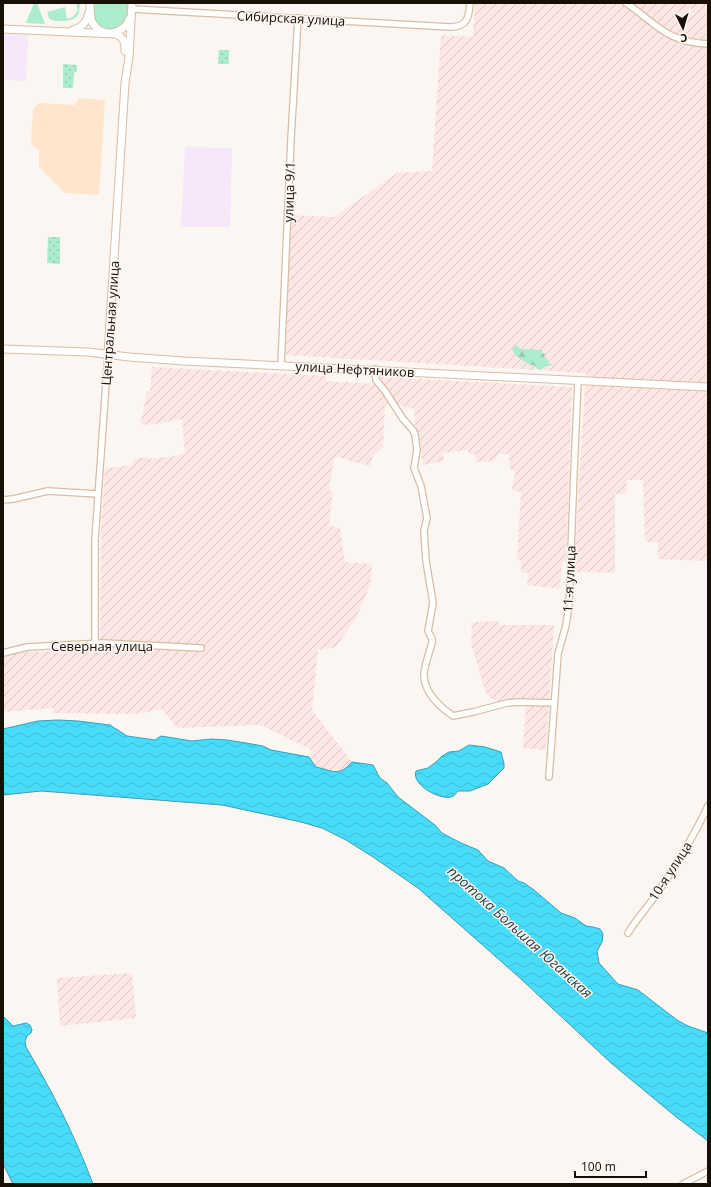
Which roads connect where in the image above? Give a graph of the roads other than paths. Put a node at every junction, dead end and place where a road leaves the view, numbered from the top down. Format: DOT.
graph roads {
  1 [pos="470,3"];
  2 [pos="626,3"];
  3 [pos="90,7"];
  4 [pos="132,8"];
  5 [pos="298,18"];
  6 [pos="3,29"];
  7 [pos="66,31"];
  8 [pos="110,34"];
  9 [pos="708,44"];
  10 [pos="125,79"];
  11 [pos="3,349"];
  12 [pos="108,354"];
  13 [pos="281,365"];
  14 [pos="375,369"];
  15 [pos="578,380"];
  16 [pos="708,387"];
  17 [pos="98,494"];
  18 [pos="3,500"];
  19 [pos="95,643"];
  20 [pos="202,648"];
  21 [pos="3,653"];
  22 [pos="554,703"];
  23 [pos="549,776"];
  24 [pos="708,806"];
  25 [pos="628,933"];
  26 [pos="708,1171"];
  27 [pos="683,1184"];
  1 -- 5 [label="street, Сибирская улица"];
  2 -- 9 [label="street"];
  3 -- 7 [label="street"];
  3 -- 8 [label="street"];
  4 -- 5 [label="street, Сибирская улица"];
  4 -- 8 [label="street"];
  4 -- 10 [label="street, Центральная улица"];
  5 -- 13 [label="street, улица 9/1"];
  6 -- 7 [label="street"];
  7 -- 8 [label="street"];
  8 -- 10 [label="street"];
  10 -- 12 [label="street, Центральная улица"];
  11 -- 12 [label="street, улица Нефтяников"];
  12 -- 13 [label="street, улица Нефтяников"];
  12 -- 17 [label="street, Центральная улица"];
  13 -- 14 [label="street, улица Нефтяников"];
  14 -- 15 [label="street, улица Нефтяников"];
  14 -- 22 [label="street"];
  15 -- 16 [label="street, улица Нефтяников"];
  15 -- 22 [label="street, 11-я улица"];
  17 -- 18 [label="street"];
  17 -- 19 [label="street, Центральная улица"];
  19 -- 20 [label="street, Северная улица"];
  19 -- 21 [label="street, Северная улица"];
  22 -- 23 [label="street, 11-я улица"];
  24 -- 25 [label="street, 10-я улица"];
  26 -- 27 [label="street"];
}
